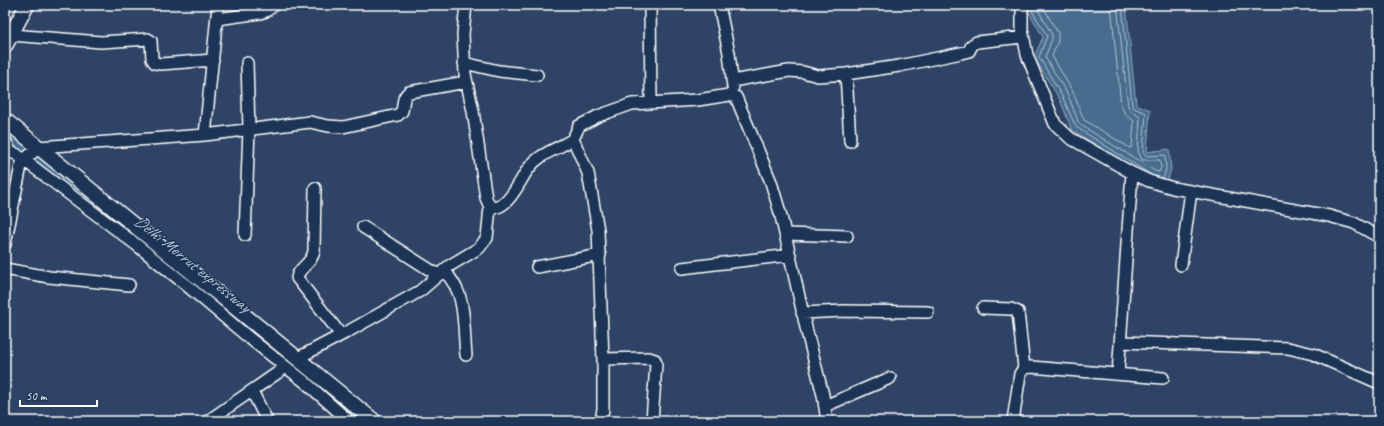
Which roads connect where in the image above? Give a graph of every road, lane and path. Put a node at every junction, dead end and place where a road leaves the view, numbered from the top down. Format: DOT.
graph roads {
  1 [pos="27,5"];
  2 [pos="218,5"];
  3 [pos="274,5"];
  4 [pos="466,5"];
  5 [pos="650,5"];
  6 [pos="719,5"];
  7 [pos="1022,5"];
  8 [pos="217,19"];
  9 [pos="1023,36"];
  10 [pos="8,40"];
  11 [pos="213,60"];
  12 [pos="247,63"];
  13 [pos="464,63"];
  14 [pos="846,74"];
  15 [pos="537,75"];
  16 [pos="732,81"];
  17 [pos="466,82"];
  18 [pos="733,96"];
  19 [pos="651,102"];
  20 [pos="5,120"];
  21 [pos="250,129"];
  22 [pos="205,135"];
  23 [pos="573,139"];
  24 [pos="5,140"];
  25 [pos="850,141"];
  26 [pos="7,151"];
  27 [pos="31,154"];
  28 [pos="1132,173"];
  29 [pos="315,188"];
  30 [pos="1191,191"];
  31 [pos="490,207"];
  32 [pos="363,227"];
  33 [pos="785,234"];
  34 [pos="245,235"];
  35 [pos="847,236"];
  36 [pos="1379,237"];
  37 [pos="5,244"];
  38 [pos="600,255"];
  39 [pos="790,255"];
  40 [pos="1181,265"];
  41 [pos="537,267"];
  42 [pos="682,268"];
  43 [pos="5,269"];
  44 [pos="442,273"];
  45 [pos="129,285"];
  46 [pos="983,308"];
  47 [pos="928,312"];
  48 [pos="802,313"];
  49 [pos="341,336"];
  50 [pos="1121,342"];
  51 [pos="466,355"];
  52 [pos="298,358"];
  53 [pos="603,359"];
  54 [pos="286,367"];
  55 [pos="1024,368"];
  56 [pos="1118,374"];
  57 [pos="890,378"];
  58 [pos="1163,378"];
  59 [pos="1379,382"];
  60 [pos="252,391"];
  61 [pos="825,406"];
  62 [pos="208,421"];
  63 [pos="267,421"];
  64 [pos="349,421"];
  65 [pos="374,421"];
  66 [pos="601,421"];
  67 [pos="652,421"];
  68 [pos="827,421"];
  69 [pos="1013,421"];
  1 -- 10 [label="street"];
  2 -- 8 [label="street"];
  3 -- 8 [label="street"];
  4 -- 13 [label="street"];
  5 -- 19 [label="street"];
  6 -- 16 [label="street"];
  7 -- 9 [label="street"];
  8 -- 11 [label="street"];
  9 -- 14 [label="street"];
  9 -- 28 [label="street"];
  10 -- 11 [label="street"];
  11 -- 22 [label="street"];
  12 -- 21 [label="street"];
  13 -- 15 [label="street"];
  13 -- 17 [label="street"];
  14 -- 16 [label="street"];
  14 -- 25 [label="street"];
  16 -- 18 [label="street"];
  17 -- 21 [label="street"];
  17 -- 31 [label="street"];
  18 -- 19 [label="street"];
  18 -- 33 [label="street"];
  19 -- 23 [label="street"];
  20 -- 27 [label="street"];
  21 -- 22 [label="street"];
  21 -- 34 [label="street"];
  22 -- 27 [label="street"];
  23 -- 31 [label="street"];
  23 -- 38 [label="street"];
  24 -- 26 [label="street"];
  26 -- 27 [label="street"];
  27 -- 37 [label="street"];
  27 -- 52 [label="street"];
  27 -- 54 [label="street"];
  28 -- 30 [label="street"];
  28 -- 50 [label="street"];
  29 -- 49 [label="street"];
  30 -- 36 [label="street"];
  30 -- 40 [label="street"];
  31 -- 44 [label="street"];
  32 -- 44 [label="street"];
  33 -- 35 [label="street"];
  33 -- 39 [label="street"];
  38 -- 41 [label="street"];
  38 -- 53 [label="street"];
  39 -- 42 [label="street"];
  39 -- 48 [label="street"];
  43 -- 45 [label="street"];
  44 -- 49 [label="street"];
  44 -- 51 [label="street"];
  46 -- 55 [label="street"];
  47 -- 48 [label="street"];
  48 -- 61 [label="street"];
  49 -- 52 [label="street"];
  50 -- 56 [label="street"];
  50 -- 59 [label="street"];
  52 -- 65 [label="street"];
  53 -- 66 [label="street"];
  53 -- 67 [label="street"];
  54 -- 60 [label="street"];
  54 -- 64 [label="street"];
  55 -- 56 [label="street"];
  55 -- 69 [label="street"];
  56 -- 58 [label="street"];
  57 -- 61 [label="street"];
  60 -- 62 [label="street"];
  60 -- 63 [label="street"];
  61 -- 68 [label="street"];
}
